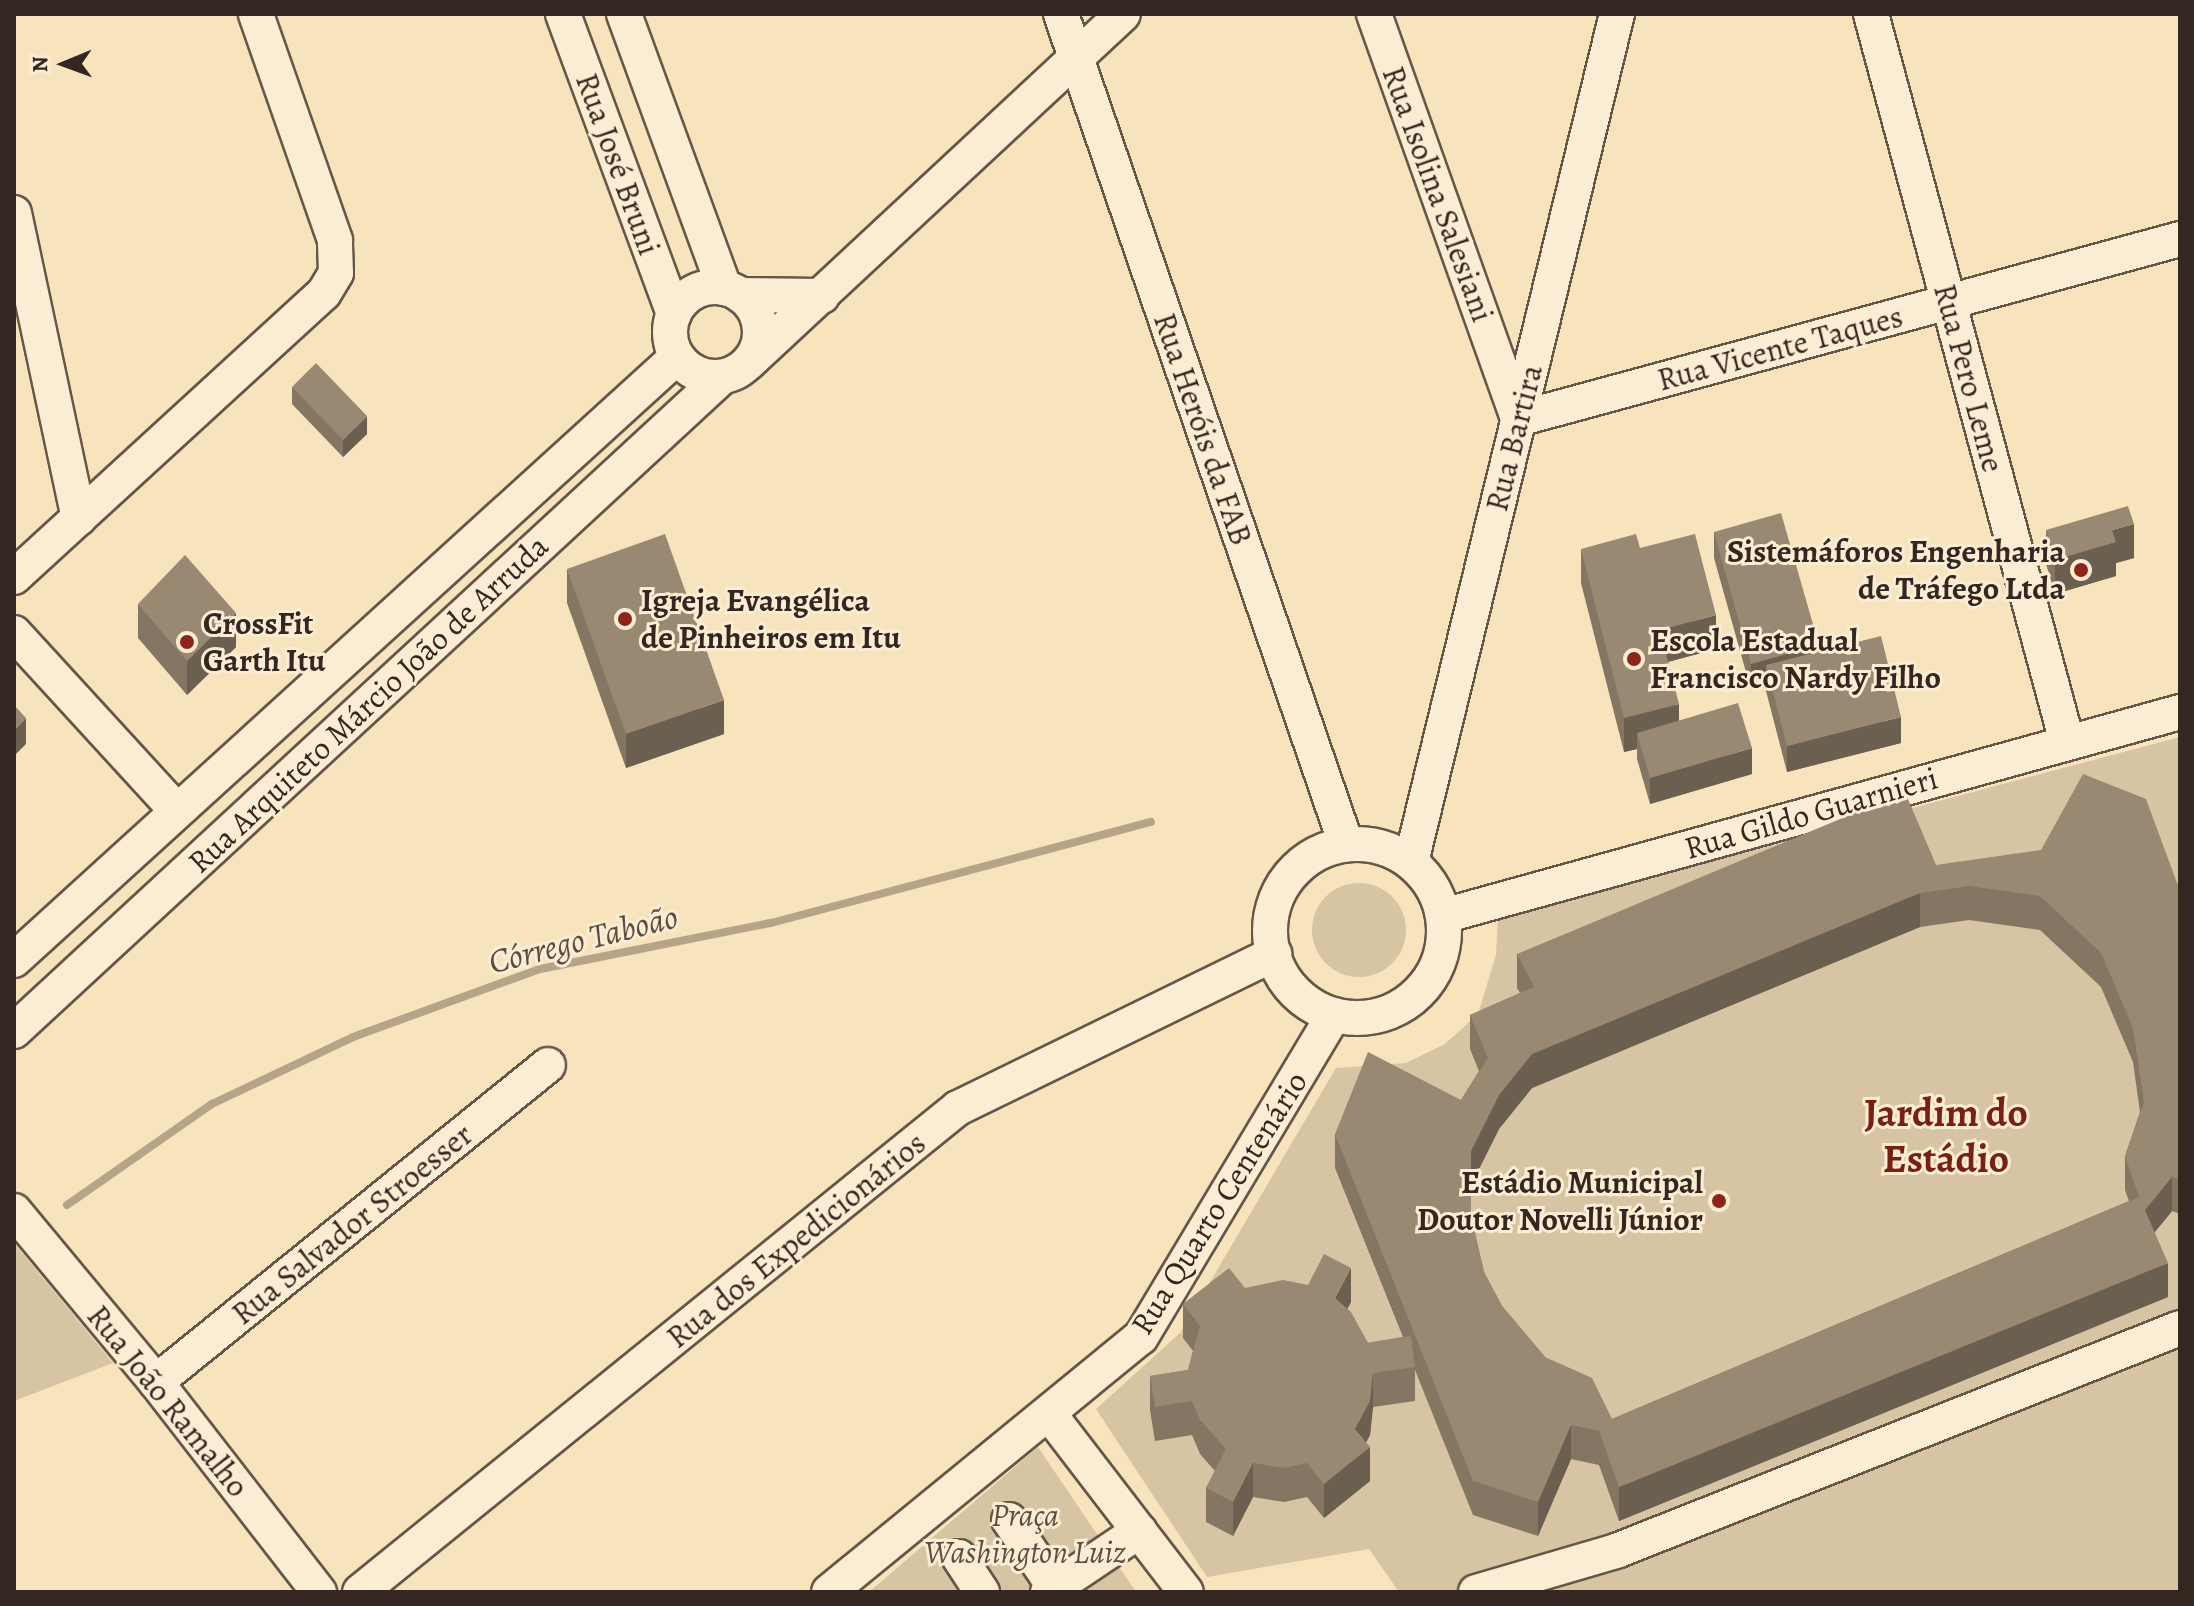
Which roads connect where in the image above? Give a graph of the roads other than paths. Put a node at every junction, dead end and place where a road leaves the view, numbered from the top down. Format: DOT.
graph roads {
  1 [pos="256,14"];
  2 [pos="563,14"];
  3 [pos="624,14"];
  4 [pos="1061,14"];
  5 [pos="1123,14"];
  6 [pos="1374,14"];
  7 [pos="1617,14"];
  8 [pos="1871,14"];
  9 [pos="1076,57"];
  10 [pos="14,213"];
  11 [pos="2180,239"];
  12 [pos="732,292"];
  13 [pos="822,296"];
  14 [pos="1949,302"];
  15 [pos="674,314"];
  16 [pos="677,357"];
  17 [pos="735,370"];
  18 [pos="1518,419"];
  19 [pos="79,518"];
  20 [pos="14,577"];
  21 [pos="14,633"];
  22 [pos="2180,712"];
  23 [pos="2067,742"];
  24 [pos="177,811"];
  25 [pos="1346,844"];
  26 [pos="1411,862"];
  27 [pos="1443,916"];
  28 [pos="1274,954"];
  29 [pos="14,960"];
  30 [pos="1334,1015"];
  31 [pos="14,1031"];
  32 [pos="548,1065"];
  33 [pos="14,1211"];
  34 [pos="2180,1328"];
  35 [pos="156,1382"];
  36 [pos="1050,1415"];
  37 [pos="1009,1520"];
  38 [pos="1139,1531"];
  39 [pos="959,1557"];
  40 [pos="1054,1591"];
  41 [pos="319,1592"];
  42 [pos="360,1592"];
  43 [pos="829,1592"];
  44 [pos="982,1592"];
  45 [pos="1186,1592"];
  46 [pos="1476,1592"];
  1 -- 19 [label="street"];
  2 -- 15 [label="street, Rua José Bruni"];
  3 -- 12 [label="street, Rua José Bruni"];
  4 -- 9 [label="street, Rua Heróis da FAB"];
  5 -- 9 [label="street, Rua Arquiteto Márcio João de Arruda"];
  6 -- 18 [label="street, Rua Isolina Salesiani"];
  7 -- 18 [label="street, Rua Bartira"];
  8 -- 14 [label="street, Rua Pero Leme"];
  9 -- 13 [label="street, Rua Arquiteto Márcio João de Arruda"];
  9 -- 25 [label="street, Rua Heróis da FAB"];
  10 -- 19 [label="street"];
  11 -- 14 [label="street, Rua Vicente Taques"];
  12 -- 13 [label="street"];
  12 -- 15 [label="street"];
  12 -- 17 [label="street"];
  13 -- 17 [label="street, Rua Arquiteto Márcio João de Arruda"];
  14 -- 18 [label="street, Rua Vicente Taques"];
  14 -- 23 [label="street, Rua Pero Leme"];
  15 -- 16 [label="street"];
  16 -- 17 [label="street"];
  16 -- 24 [label="street, Rua Arquiteto Márcio João de Arruda"];
  17 -- 31 [label="street, Rua Arquiteto Márcio João de Arruda"];
  18 -- 26 [label="street, Rua Bartira"];
  19 -- 20 [label="street"];
  21 -- 24 [label="street"];
  22 -- 23 [label="street, Rua Gildo Guarnieri"];
  23 -- 27 [label="street, Rua Gildo Guarnieri"];
  24 -- 29 [label="street, Rua Arquiteto Márcio João de Arruda"];
  25 -- 26 [label="street"];
  25 -- 28 [label="street"];
  26 -- 27 [label="street"];
  27 -- 30 [label="street"];
  28 -- 30 [label="street"];
  28 -- 42 [label="street, Rua dos Expedicionários"];
  30 -- 36 [label="street, Rua Quarto Centenário"];
  32 -- 35 [label="street, Rua Salvador Stroesser"];
  33 -- 35 [label="street, Rua João Ramalho"];
  34 -- 46 [label="street"];
  35 -- 41 [label="street, Rua João Ramalho"];
  36 -- 38 [label="street"];
  36 -- 43 [label="street, Rua Quarto Centenário"];
  37 -- 40 [label="street"];
  38 -- 40 [label="street"];
  38 -- 45 [label="street"];
  39 -- 44 [label="street"];
}
